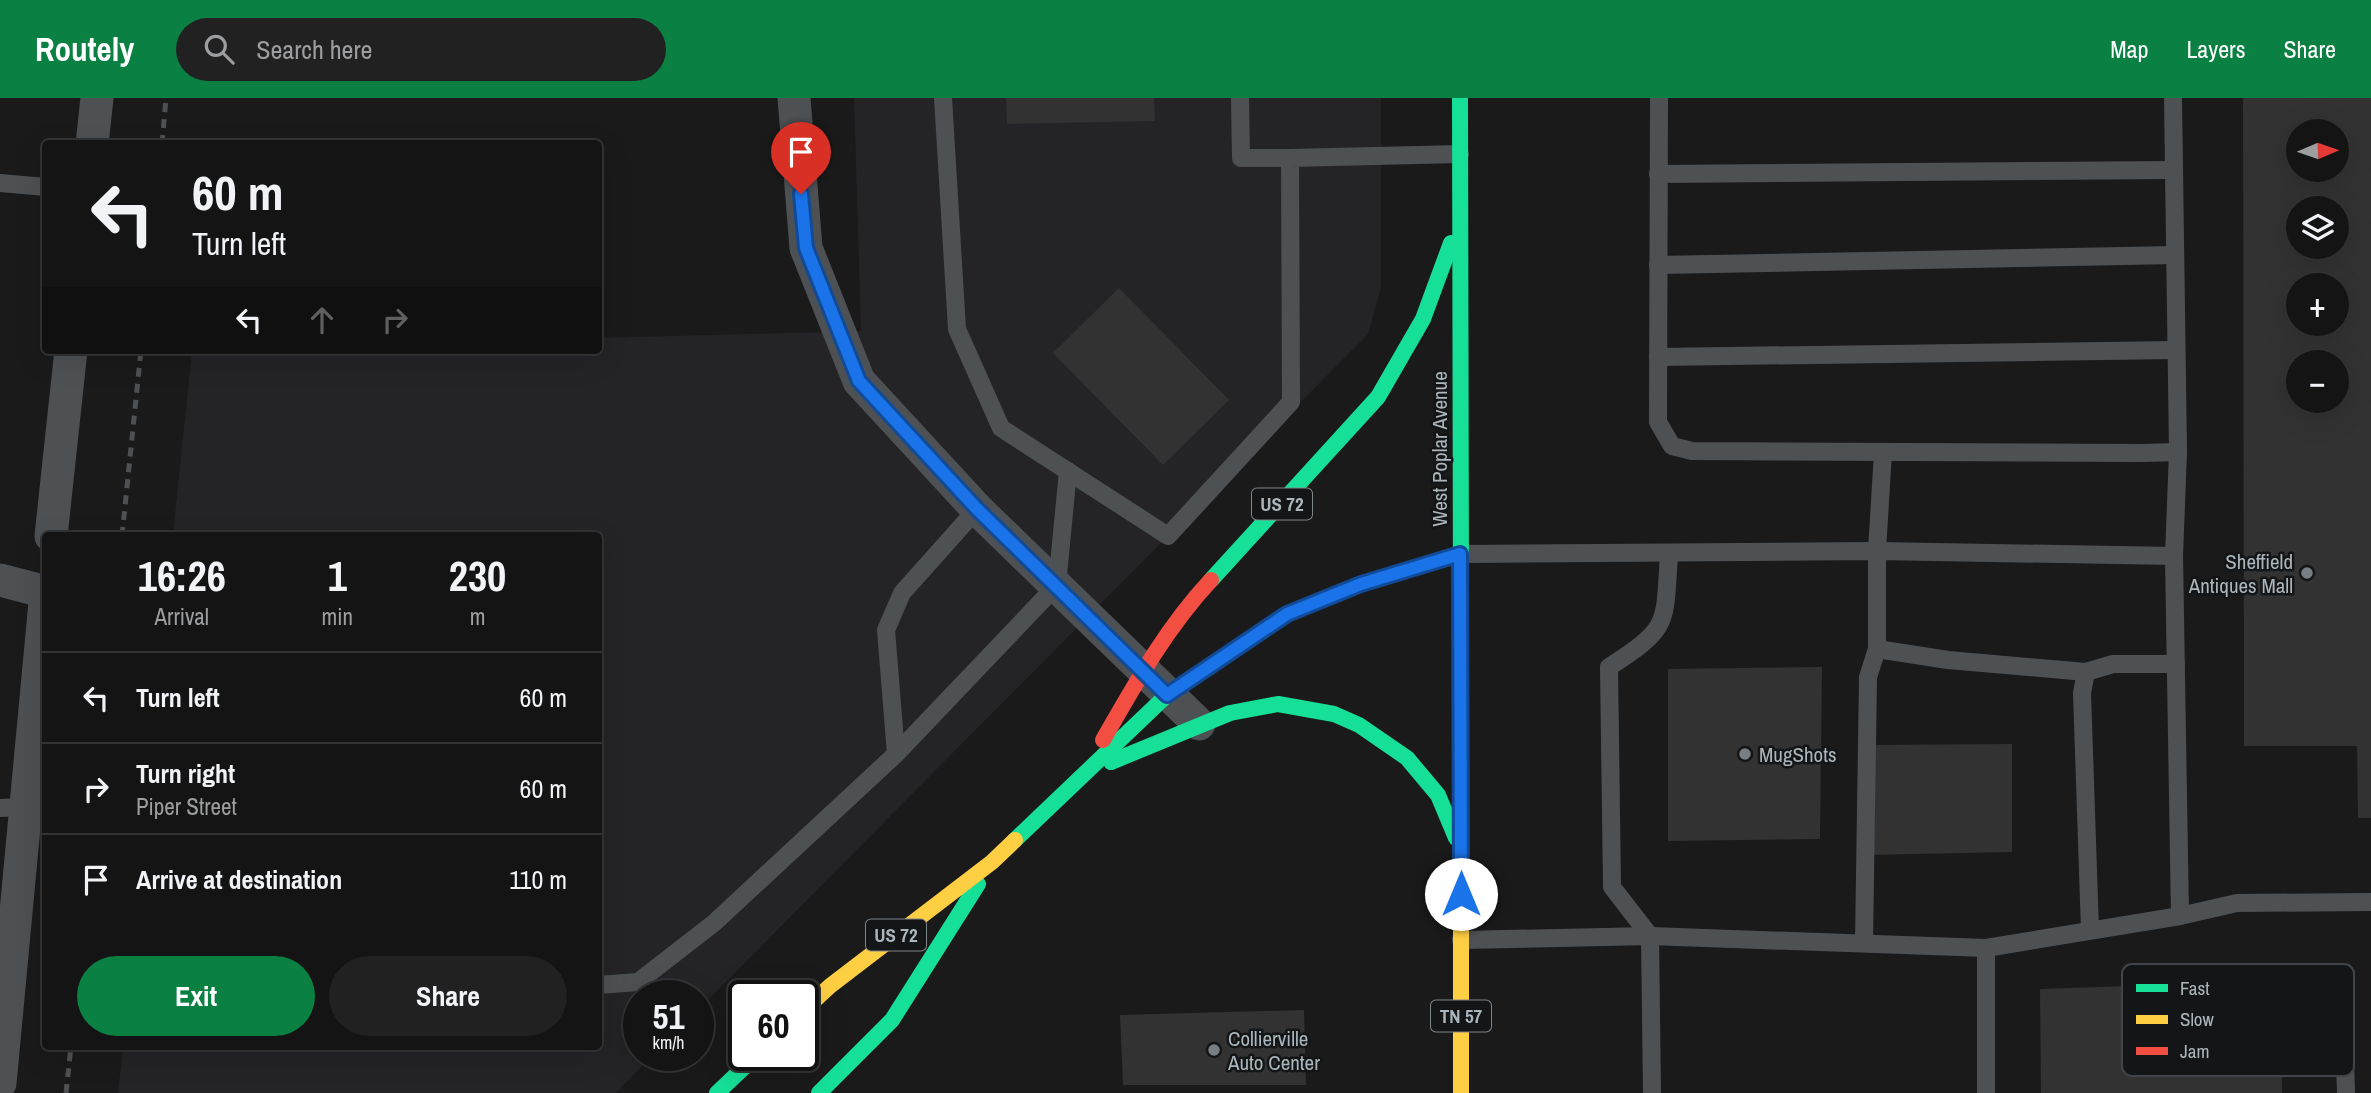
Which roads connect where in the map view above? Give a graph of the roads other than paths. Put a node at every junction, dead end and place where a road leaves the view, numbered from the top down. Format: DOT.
graph roads {
  1 [pos="97,98"];
  2 [pos="793,98"];
  3 [pos="943,98"];
  4 [pos="1240,98"];
  5 [pos="1460,98"];
  6 [pos="1659,98"];
  7 [pos="2173,98"];
  8 [pos="92,140"];
  9 [pos="1460,154"];
  10 [pos="1290,158"];
  11 [pos="2174,170"];
  12 [pos="1658,174"];
  13 [pos="0,183"];
  14 [pos="42,187"];
  15 [pos="1459,221"];
  16 [pos="2175,255"];
  17 [pos="1658,265"];
  18 [pos="2176,350"];
  19 [pos="71,354"];
  20 [pos="1658,356"];
  21 [pos="1883,452"];
  22 [pos="2178,452"];
  23 [pos="1068,471"];
  24 [pos="977,509"];
  25 [pos="51,532"];
  26 [pos="1877,551"];
  27 [pos="1460,554"];
  28 [pos="1669,555"];
  29 [pos="2174,556"];
  30 [pos="0,580"];
  31 [pos="1057,585"];
  32 [pos="42,591"];
  33 [pos="42,618"];
  34 [pos="1877,649"];
  35 [pos="2176,664"];
  36 [pos="1143,670"];
  37 [pos="2086,672"];
  38 [pos="1167,695"];
  39 [pos="1199,724"];
  40 [pos="896,754"];
  41 [pos="1083,775"];
  42 [pos="13,808"];
  43 [pos="1461,849"];
  44 [pos="992,862"];
  45 [pos="2371,902"];
  46 [pos="2180,915"];
  47 [pos="2090,930"];
  48 [pos="1650,936"];
  49 [pos="1461,940"];
  50 [pos="1864,942"];
  51 [pos="1986,948"];
  52 [pos="602,985"];
  53 [pos="819,996"];
  54 [pos="741,1071"];
  55 [pos="0,1083"];
  56 [pos="718,1093"];
  57 [pos="820,1093"];
  58 [pos="1461,1093"];
  59 [pos="1652,1093"];
  60 [pos="1986,1093"];
  1 -- 8 [label="street"];
  2 -- 24 [label="street"];
  3 -- 23 [label="lane"];
  4 -- 10 [label="lane"];
  5 -- 9 [label="main road, West Poplar Avenue / US 72"];
  6 -- 12 [label="lane"];
  7 -- 11 [label="lane"];
  9 -- 10 [label="lane"];
  9 -- 15 [label="main road, West Poplar Avenue / US 72"];
  10 -- 23 [label="lane"];
  11 -- 12 [label="lane"];
  11 -- 16 [label="lane"];
  12 -- 17 [label="lane"];
  13 -- 14 [label="lane"];
  15 -- 27 [label="main road, West Poplar Avenue / US 72"];
  15 -- 36 [label="main road, US 72"];
  16 -- 17 [label="lane"];
  16 -- 18 [label="lane"];
  17 -- 20 [label="lane"];
  18 -- 20 [label="lane"];
  18 -- 22 [label="lane"];
  19 -- 25 [label="street"];
  20 -- 21 [label="lane"];
  21 -- 22 [label="lane"];
  21 -- 26 [label="lane"];
  22 -- 29 [label="lane"];
  23 -- 31 [label="lane"];
  24 -- 31 [label="street"];
  24 -- 40 [label="lane"];
  26 -- 28 [label="lane"];
  26 -- 29 [label="lane"];
  26 -- 34 [label="lane"];
  27 -- 28 [label="lane"];
  27 -- 38 [label="main road, US 72"];
  27 -- 43 [label="main road, West Poplar Avenue / TN 57"];
  28 -- 48 [label="lane"];
  29 -- 35 [label="lane"];
  30 -- 32 [label="street"];
  31 -- 36 [label="street"];
  31 -- 40 [label="lane"];
  33 -- 42 [label="street"];
  34 -- 37 [label="lane"];
  34 -- 50 [label="lane"];
  35 -- 37 [label="lane"];
  35 -- 46 [label="lane"];
  36 -- 38 [label="street"];
  36 -- 41 [label="main road, US 72"];
  37 -- 47 [label="lane"];
  38 -- 39 [label="street"];
  38 -- 41 [label="main road, US 72"];
  39 -- 41 [label="main road"];
  39 -- 43 [label="main road"];
  40 -- 52 [label="lane"];
  41 -- 44 [label="main road, US 72"];
  42 -- 55 [label="street"];
  43 -- 49 [label="main road, West Poplar Avenue / TN 57"];
  44 -- 53 [label="main road, US 72"];
  44 -- 57 [label="main road, US 72"];
  45 -- 46 [label="lane"];
  46 -- 47 [label="lane"];
  47 -- 51 [label="lane"];
  48 -- 49 [label="lane"];
  48 -- 50 [label="lane"];
  48 -- 59 [label="lane"];
  49 -- 58 [label="main road, West Poplar Avenue / TN 57"];
  50 -- 51 [label="lane"];
  51 -- 60 [label="lane"];
  54 -- 56 [label="main road"];
}
